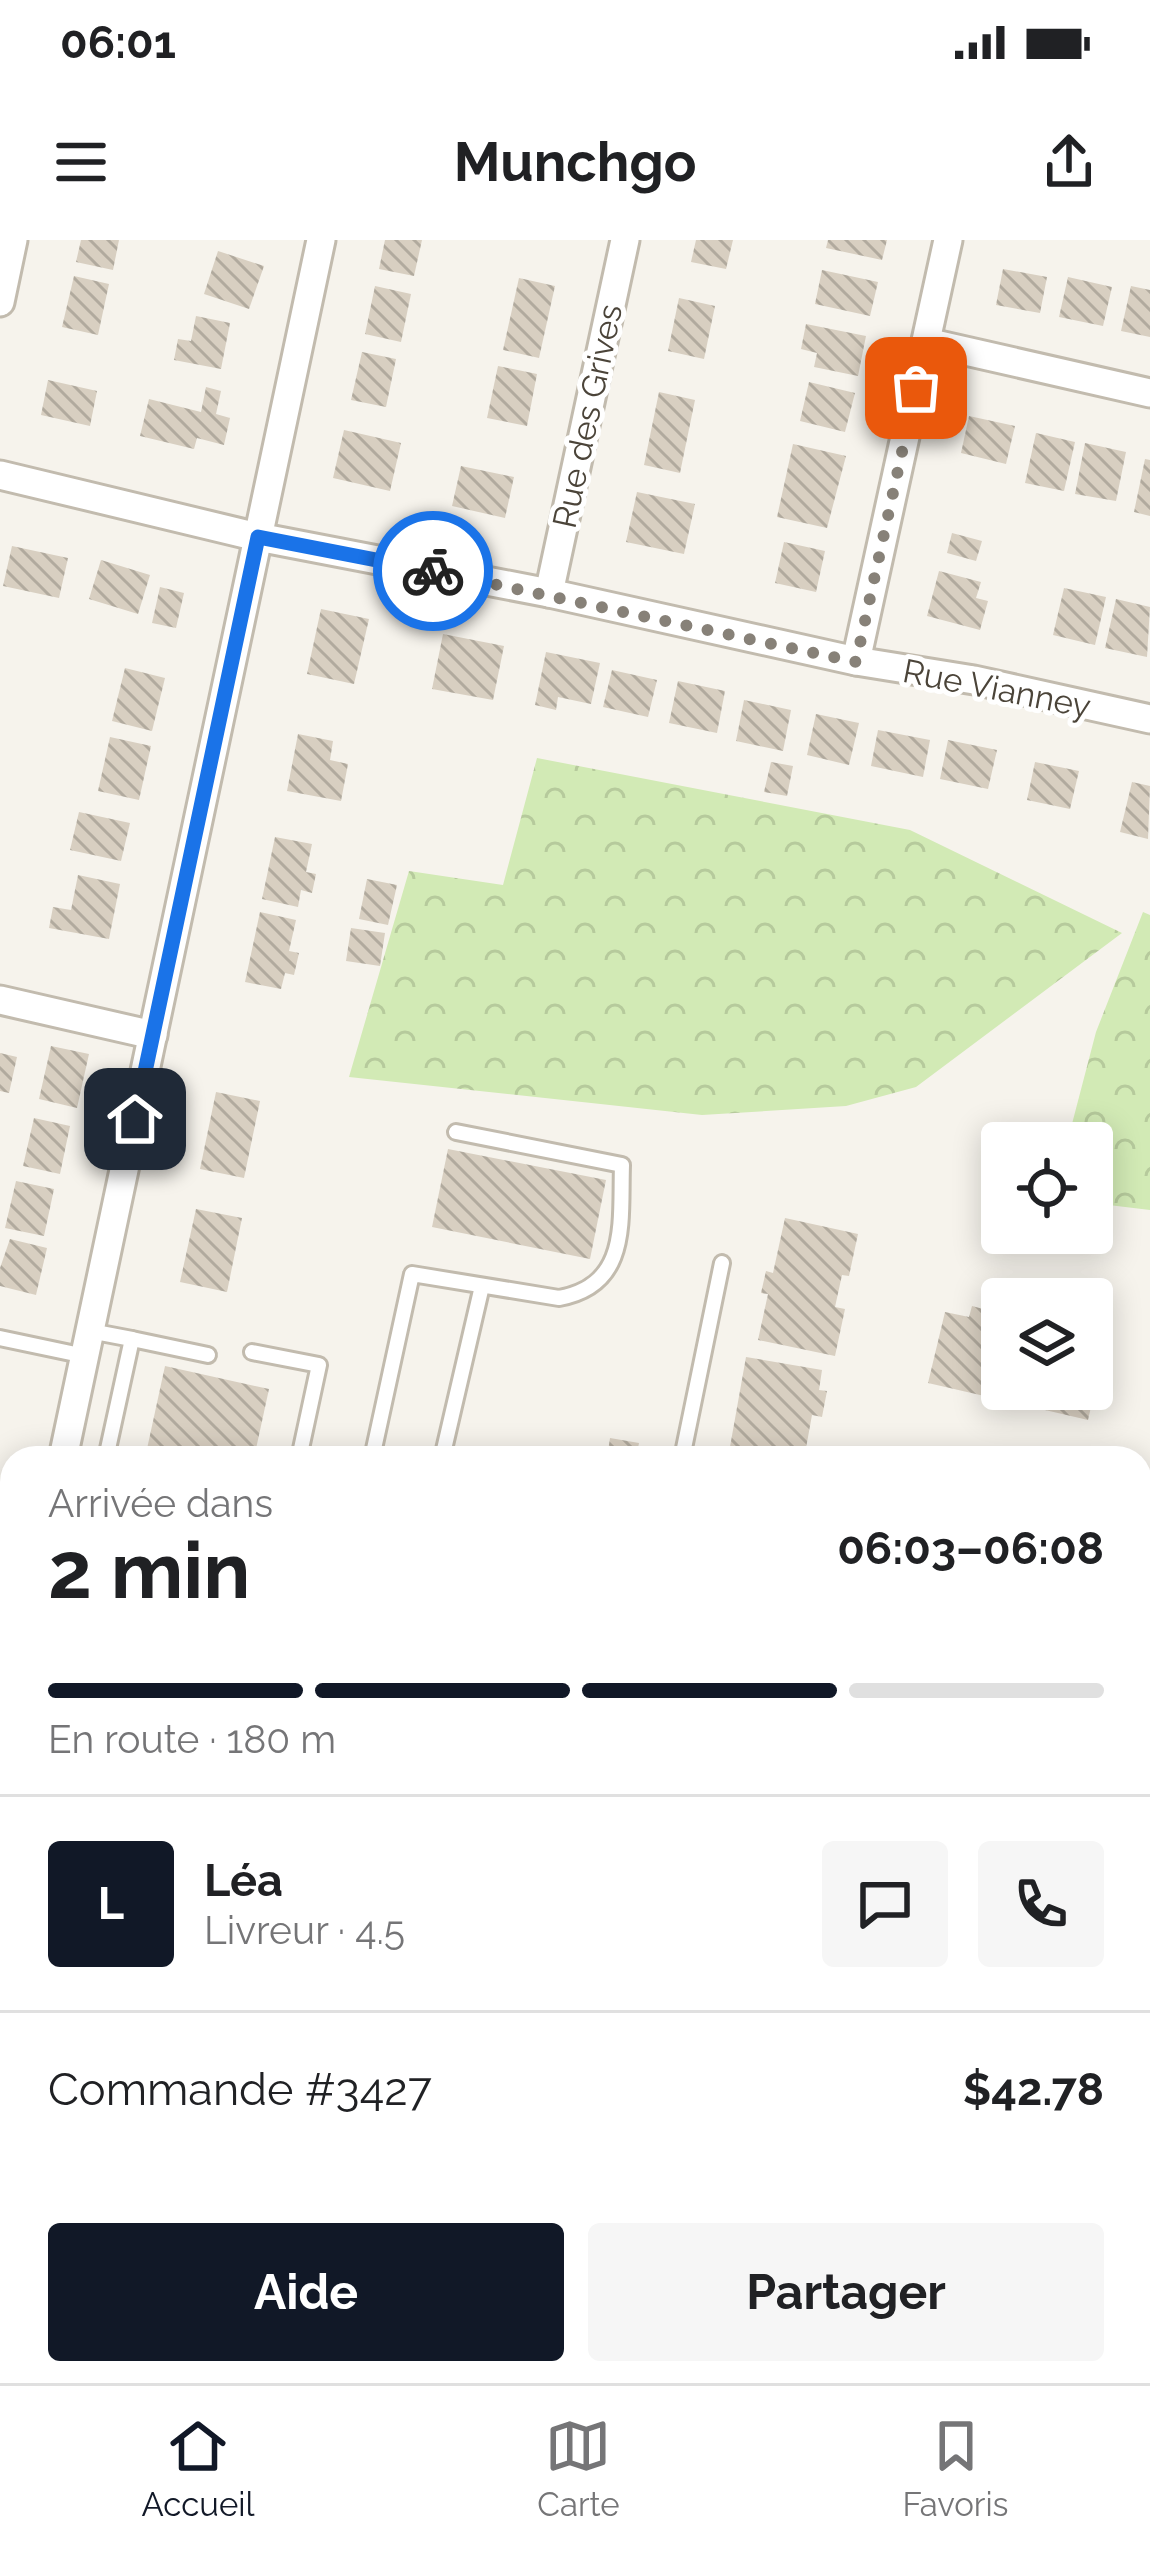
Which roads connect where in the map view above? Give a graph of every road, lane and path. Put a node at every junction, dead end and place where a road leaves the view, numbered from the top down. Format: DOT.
graph roads {
  1 [pos="13,240"];
  2 [pos="320,240"];
  3 [pos="626,240"];
  4 [pos="948,240"];
  5 [pos="0,302"];
  6 [pos="926,342"];
  7 [pos="1150,393"];
  8 [pos="0,475"];
  9 [pos="258,537"];
  10 [pos="549,593"];
  11 [pos="856,662"];
  12 [pos="1150,719"];
  13 [pos="0,1000"];
  14 [pos="153,1035"];
  15 [pos="457,1132"];
  16 [pos="722,1263"];
  17 [pos="482,1286"];
  18 [pos="0,1338"];
  19 [pos="132,1339"];
  20 [pos="87,1343"];
  21 [pos="252,1352"];
  22 [pos="208,1355"];
  23 [pos="66,1446"];
  24 [pos="109,1446"];
  25 [pos="302,1446"];
  26 [pos="375,1446"];
  27 [pos="445,1446"];
  28 [pos="684,1446"];
  1 -- 5 [label="street"];
  2 -- 9 [label="street"];
  3 -- 10 [label="street, Rue des Grives"];
  4 -- 6 [label="street"];
  6 -- 7 [label="street"];
  6 -- 11 [label="street"];
  8 -- 9 [label="street, Rue Vianney"];
  9 -- 10 [label="street, Rue Vianney"];
  9 -- 14 [label="street"];
  10 -- 11 [label="street, Rue Vianney"];
  11 -- 12 [label="street, Rue Vianney"];
  13 -- 14 [label="street"];
  14 -- 20 [label="street"];
  15 -- 17 [label="lane"];
  16 -- 28 [label="lane"];
  17 -- 26 [label="lane"];
  17 -- 27 [label="lane"];
  18 -- 20 [label="lane"];
  19 -- 20 [label="lane"];
  19 -- 22 [label="lane"];
  19 -- 24 [label="lane"];
  20 -- 23 [label="street"];
  21 -- 25 [label="lane"];
}
